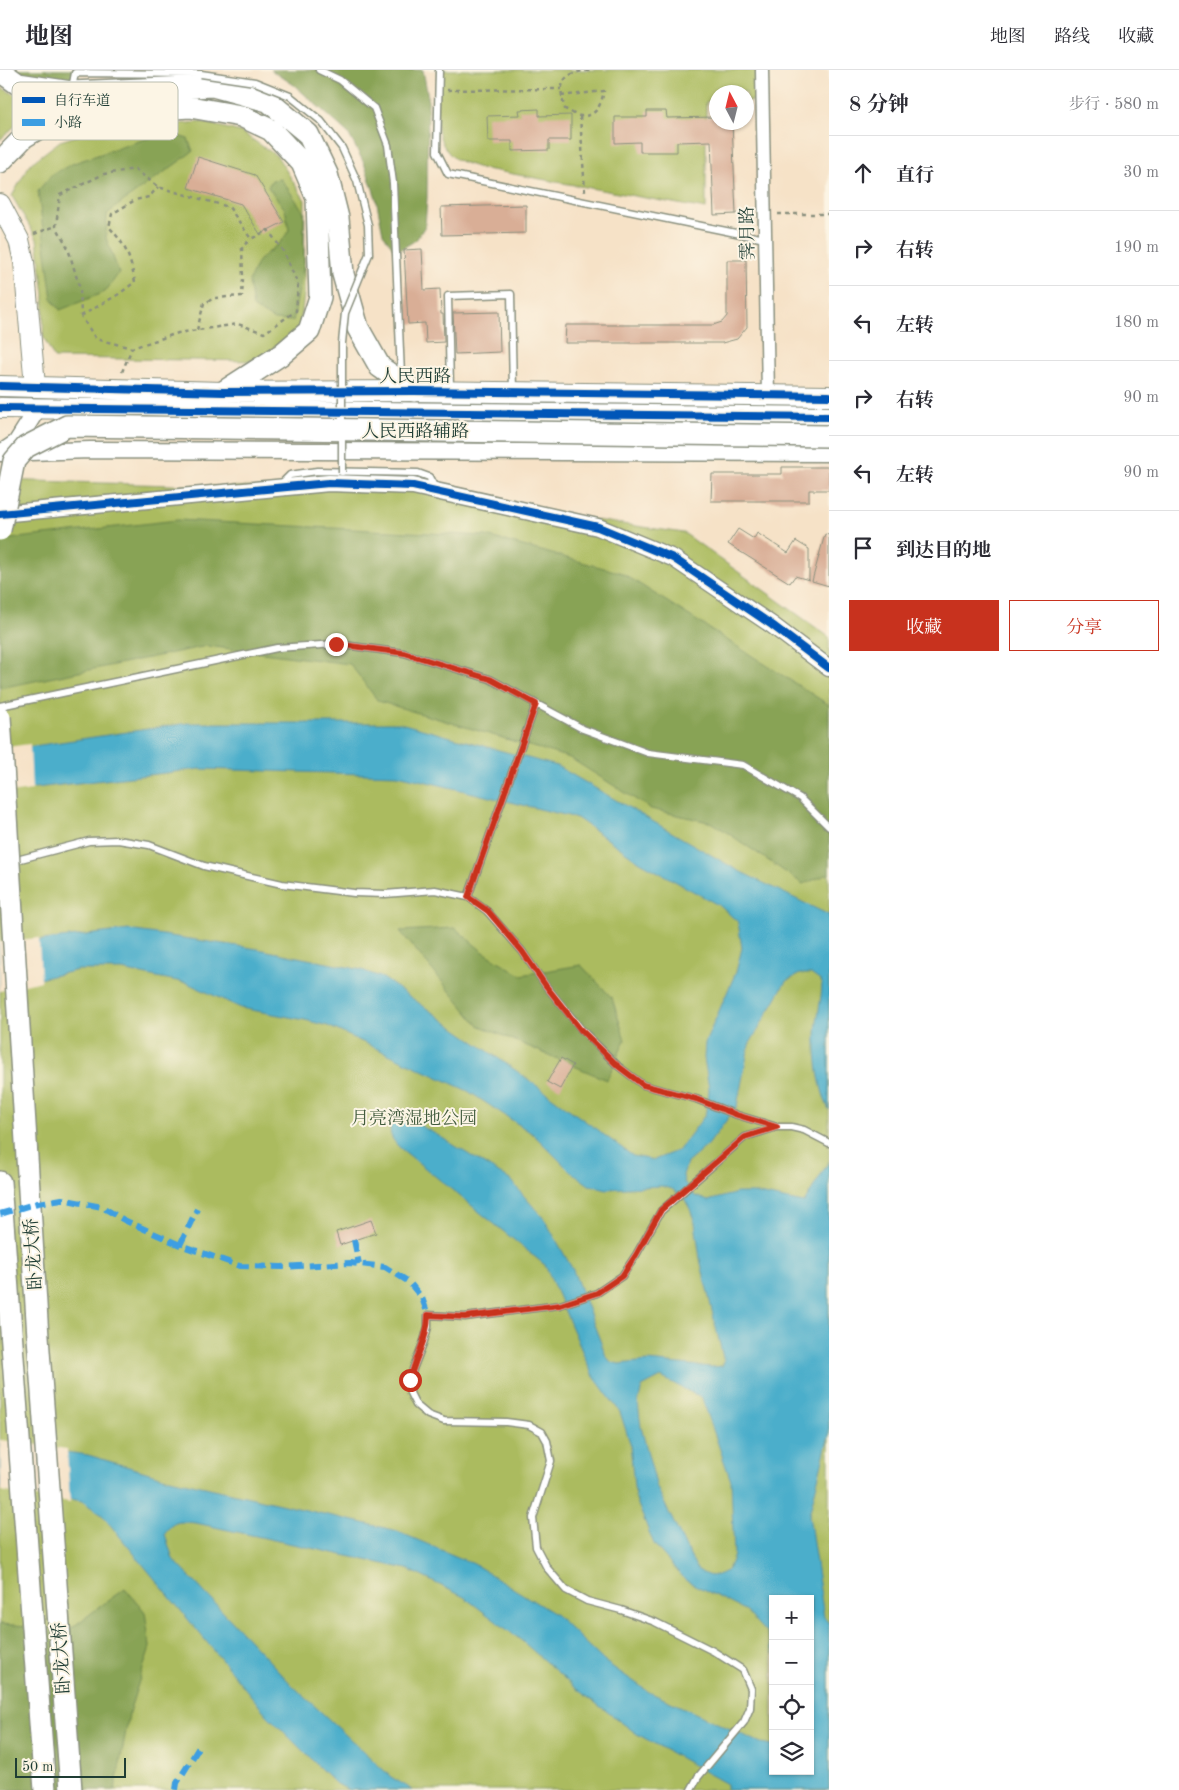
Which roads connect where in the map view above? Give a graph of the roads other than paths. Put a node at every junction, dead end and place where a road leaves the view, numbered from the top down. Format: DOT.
graph roads {
  1 [pos="319,70"];
  2 [pos="439,70"];
  3 [pos="762,70"];
  4 [pos="0,71"];
  5 [pos="74,78"];
  6 [pos="15,82"];
  7 [pos="37,82"];
  8 [pos="144,82"];
  9 [pos="178,84"];
  10 [pos="178,108"];
  11 [pos="21,140"];
  12 [pos="0,162"];
  13 [pos="0,204"];
  14 [pos="765,239"];
  15 [pos="0,386"];
  16 [pos="35,386"];
  17 [pos="408,386"];
  18 [pos="450,391"];
  19 [pos="223,392"];
  20 [pos="513,392"];
  21 [pos="768,395"];
  22 [pos="829,396"];
  23 [pos="0,408"];
  24 [pos="38,408"];
  25 [pos="829,417"];
  26 [pos="829,436"];
  27 [pos="0,453"];
  28 [pos="829,453"];
  29 [pos="342,472"];
  30 [pos="276,488"];
  31 [pos="437,491"];
  32 [pos="0,514"];
  33 [pos="0,530"];
  34 [pos="829,668"];
  35 [pos="536,704"];
  36 [pos="0,706"];
  37 [pos="0,717"];
  38 [pos="829,827"];
  39 [pos="0,864"];
  40 [pos="468,897"];
  41 [pos="777,1127"];
  42 [pos="829,1143"];
  43 [pos="0,1182"];
  44 [pos="46,1790"];
  45 [pos="71,1790"];
  46 [pos="691,1790"];
  1 -- 17 [label="lane"];
  2 -- 14 [label="lane"];
  3 -- 14 [label="street, 霁月路"];
  4 -- 6 [label="highway"];
  5 -- 7 [label="highway"];
  5 -- 8 [label="highway"];
  5 -- 29 [label="lane, bridge"];
  9 -- 17 [label="highway"];
  10 -- 19 [label="highway"];
  11 -- 12 [label="highway"];
  13 -- 16 [label="main road"];
  14 -- 21 [label="street, 霁月路"];
  15 -- 16 [label="main road, 人民西路"];
  16 -- 19 [label="main road, 人民西路"];
  17 -- 18 [label="main road, 人民西路"];
  17 -- 19 [label="main road, 人民西路"];
  18 -- 20 [label="main road, 人民西路"];
  18 -- 20 [label="lane"];
  20 -- 21 [label="main road, 人民西路"];
  21 -- 22 [label="main road, 人民西路"];
  23 -- 24 [label="main road, 人民西路"];
  24 -- 25 [label="main road, 人民西路"];
  24 -- 27 [label="street"];
  26 -- 33 [label="highway, bridge"];
  27 -- 28 [label="street, 人民西路辅路"];
  29 -- 30 [label="lane"];
  29 -- 31 [label="lane"];
  30 -- 31 [label="street"];
  30 -- 32 [label="street"];
  31 -- 34 [label="street"];
  35 -- 36 [label="lane"];
  35 -- 38 [label="lane"];
  35 -- 40 [label="lane"];
  37 -- 45 [label="highway, 卧龙大桥, bridge"];
  39 -- 40 [label="lane"];
  40 -- 41 [label="lane"];
  41 -- 42 [label="lane"];
  41 -- 46 [label="lane"];
  43 -- 44 [label="highway, 卧龙大桥"];
}
